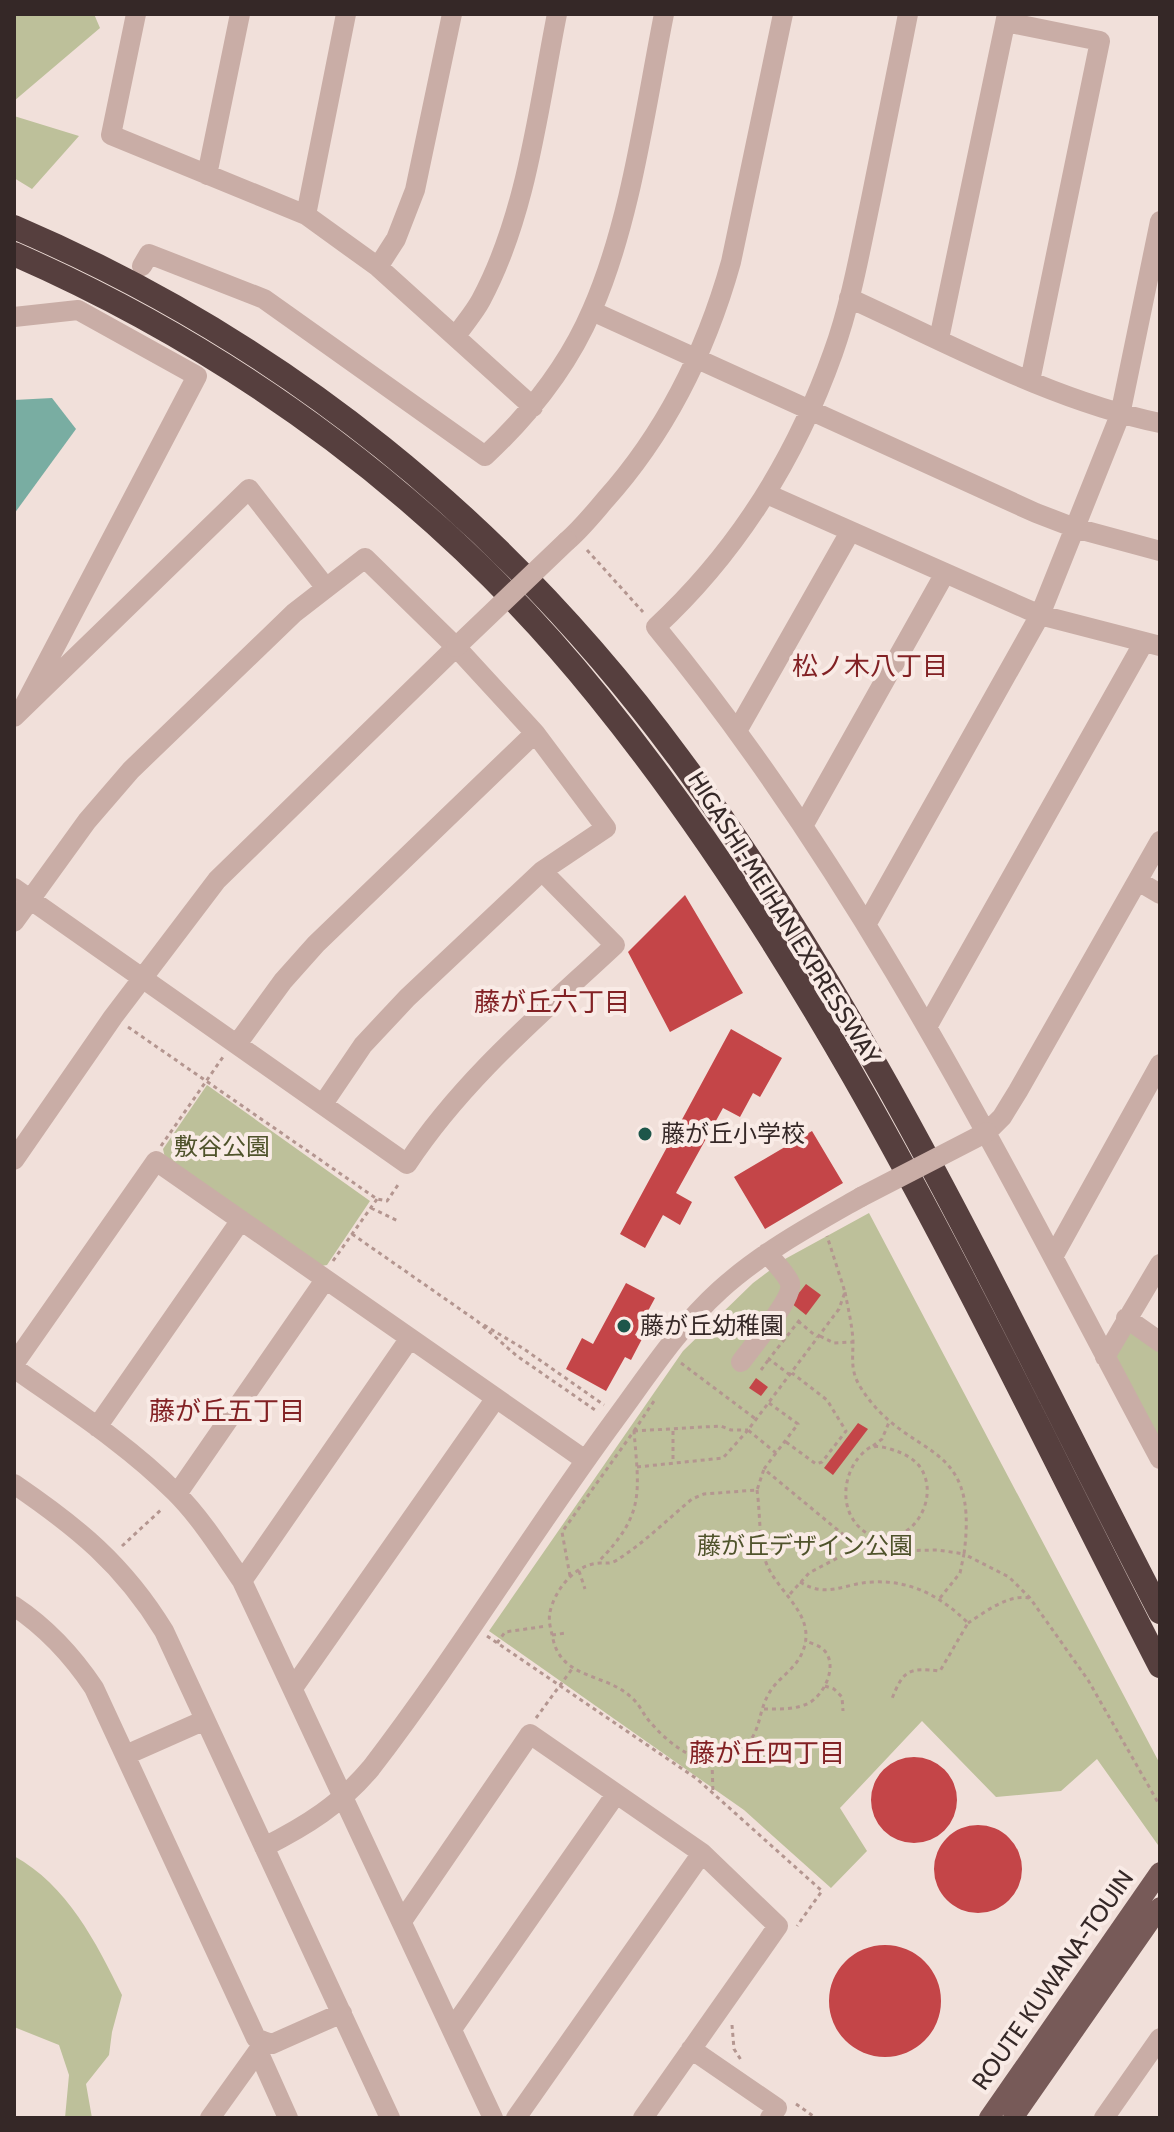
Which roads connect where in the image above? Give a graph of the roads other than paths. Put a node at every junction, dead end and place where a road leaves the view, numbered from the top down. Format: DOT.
graph roads {
  1 [pos="136,14"];
  2 [pos="240,14"];
  3 [pos="346,14"];
  4 [pos="452,14"];
  5 [pos="557,14"];
  6 [pos="664,14"];
  7 [pos="783,14"];
  8 [pos="908,14"];
  9 [pos="1007,18"];
  10 [pos="207,175"];
  11 [pos="306,215"];
  12 [pos="1160,221"];
  13 [pos="14,227"];
  14 [pos="14,254"];
  15 [pos="142,266"];
  16 [pos="378,267"];
  17 [pos="849,298"];
  18 [pos="592,311"];
  19 [pos="14,317"];
  20 [pos="456,336"];
  21 [pos="939,339"];
  22 [pos="698,359"];
  23 [pos="1030,381"];
  24 [pos="533,407"];
  25 [pos="810,410"];
  26 [pos="1120,415"];
  27 [pos="1160,423"];
  28 [pos="767,494"];
  29 [pos="1075,528"];
  30 [pos="850,532"];
  31 [pos="1160,551"];
  32 [pos="944,575"];
  33 [pos="326,588"];
  34 [pos="1040,615"];
  35 [pos="1152,644"];
  36 [pos="456,647"];
  37 [pos="19,711"];
  38 [pos="737,731"];
  39 [pos="535,733"];
  40 [pos="803,826"];
  41 [pos="1160,841"];
  42 [pos="542,871"];
  43 [pos="1138,881"];
  44 [pos="22,894"];
  45 [pos="1160,894"];
  46 [pos="14,922"];
  47 [pos="867,923"];
  48 [pos="142,978"];
  49 [pos="927,1027"];
  50 [pos="235,1042"];
  51 [pos="1160,1064"];
  52 [pos="323,1104"];
  53 [pos="987,1132"];
  54 [pos="14,1160"];
  55 [pos="241,1220"];
  56 [pos="767,1253"];
  57 [pos="1053,1257"];
  58 [pos="1160,1264"];
  59 [pos="324,1279"];
  60 [pos="1126,1318"];
  61 [pos="410,1338"];
  62 [pos="1160,1342"];
  63 [pos="1105,1357"];
  64 [pos="741,1362"];
  65 [pos="14,1366"];
  66 [pos="496,1398"];
  67 [pos="97,1427"];
  68 [pos="1160,1459"];
  69 [pos="585,1460"];
  70 [pos="14,1484"];
  71 [pos="177,1494"];
  72 [pos="242,1581"];
  73 [pos="14,1606"];
  74 [pos="1160,1612"];
  75 [pos="1160,1666"];
  76 [pos="293,1688"];
  77 [pos="205,1720"];
  78 [pos="126,1755"];
  79 [pos="616,1794"];
  80 [pos="344,1797"];
  81 [pos="264,1847"];
  82 [pos="702,1853"];
  83 [pos="1160,1872"];
  84 [pos="1160,1907"];
  85 [pos="402,1921"];
  86 [pos="342,2013"];
  87 [pos="452,2029"];
  88 [pos="1160,2038"];
  89 [pos="260,2046"];
  90 [pos="691,2049"];
  91 [pos="210,2118"];
  92 [pos="288,2118"];
  93 [pos="390,2118"];
  94 [pos="493,2118"];
  95 [pos="516,2118"];
  96 [pos="643,2118"];
  97 [pos="770,2118"];
  98 [pos="989,2118"];
  99 [pos="1013,2118"];
  100 [pos="1104,2118"];
  1 -- 10 [label="street"];
  2 -- 10 [label="street"];
  3 -- 11 [label="street"];
  4 -- 16 [label="street"];
  5 -- 20 [label="street"];
  6 -- 18 [label="street"];
  7 -- 22 [label="street"];
  8 -- 17 [label="street"];
  9 -- 21 [label="street"];
  9 -- 23 [label="street"];
  10 -- 11 [label="street"];
  11 -- 16 [label="street"];
  12 -- 26 [label="street"];
  13 -- 74 [label="highway, HIGASHI-MEIHAN EXPRESSWAY"];
  14 -- 75 [label="highway, HIGASHI-MEIHAN EXPRESSWAY"];
  15 -- 24 [label="street"];
  16 -- 20 [label="street"];
  17 -- 21 [label="street"];
  17 -- 25 [label="street"];
  18 -- 22 [label="street"];
  18 -- 24 [label="street"];
  19 -- 37 [label="street"];
  20 -- 24 [label="street"];
  21 -- 23 [label="street"];
  22 -- 25 [label="street"];
  22 -- 36 [label="street, bridge"];
  23 -- 26 [label="street"];
  25 -- 28 [label="street"];
  25 -- 29 [label="street"];
  26 -- 27 [label="street"];
  26 -- 29 [label="street"];
  28 -- 30 [label="street"];
  28 -- 38 [label="street"];
  29 -- 31 [label="street"];
  29 -- 34 [label="street"];
  30 -- 32 [label="street"];
  30 -- 38 [label="street"];
  32 -- 34 [label="street"];
  32 -- 40 [label="street"];
  33 -- 36 [label="street"];
  33 -- 37 [label="street"];
  33 -- 44 [label="street"];
  34 -- 35 [label="street"];
  34 -- 47 [label="street"];
  35 -- 49 [label="street"];
  36 -- 39 [label="street"];
  36 -- 48 [label="street"];
  38 -- 40 [label="street"];
  39 -- 42 [label="street"];
  39 -- 50 [label="street"];
  40 -- 47 [label="street"];
  41 -- 43 [label="street"];
  42 -- 52 [label="street"];
  42 -- 52 [label="street"];
  43 -- 45 [label="street"];
  43 -- 53 [label="street"];
  44 -- 46 [label="street"];
  44 -- 48 [label="street"];
  47 -- 49 [label="street"];
  48 -- 50 [label="street"];
  48 -- 54 [label="street"];
  49 -- 53 [label="street"];
  50 -- 52 [label="street"];
  51 -- 57 [label="street"];
  53 -- 56 [label="street, bridge"];
  53 -- 57 [label="street"];
  55 -- 59 [label="street"];
  55 -- 65 [label="street"];
  55 -- 67 [label="street"];
  56 -- 64 [label="street"];
  56 -- 69 [label="street"];
  57 -- 63 [label="street"];
  58 -- 60 [label="street"];
  59 -- 61 [label="street"];
  59 -- 71 [label="street"];
  60 -- 62 [label="street"];
  60 -- 63 [label="street"];
  61 -- 66 [label="street"];
  61 -- 72 [label="street"];
  63 -- 68 [label="street"];
  65 -- 67 [label="street"];
  66 -- 69 [label="street"];
  66 -- 76 [label="street"];
  67 -- 71 [label="street"];
  69 -- 80 [label="street"];
  70 -- 77 [label="street"];
  71 -- 72 [label="street"];
  72 -- 76 [label="street"];
  73 -- 78 [label="street"];
  76 -- 80 [label="street"];
  77 -- 78 [label="street"];
  77 -- 81 [label="street"];
  78 -- 89 [label="street"];
  79 -- 82 [label="street"];
  79 -- 85 [label="street"];
  79 -- 87 [label="street"];
  80 -- 81 [label="street"];
  80 -- 85 [label="street"];
  81 -- 86 [label="street"];
  82 -- 90 [label="street"];
  82 -- 95 [label="street"];
  83 -- 98 [label="main road, ROUTE KUWANA-TOUIN"];
  84 -- 99 [label="main road, ROUTE KUWANA-TOUIN"];
  85 -- 87 [label="street"];
  86 -- 89 [label="street"];
  86 -- 93 [label="street"];
  87 -- 94 [label="street"];
  88 -- 100 [label="street"];
  89 -- 91 [label="street"];
  89 -- 92 [label="street"];
  90 -- 96 [label="street"];
  90 -- 97 [label="street"];
}
